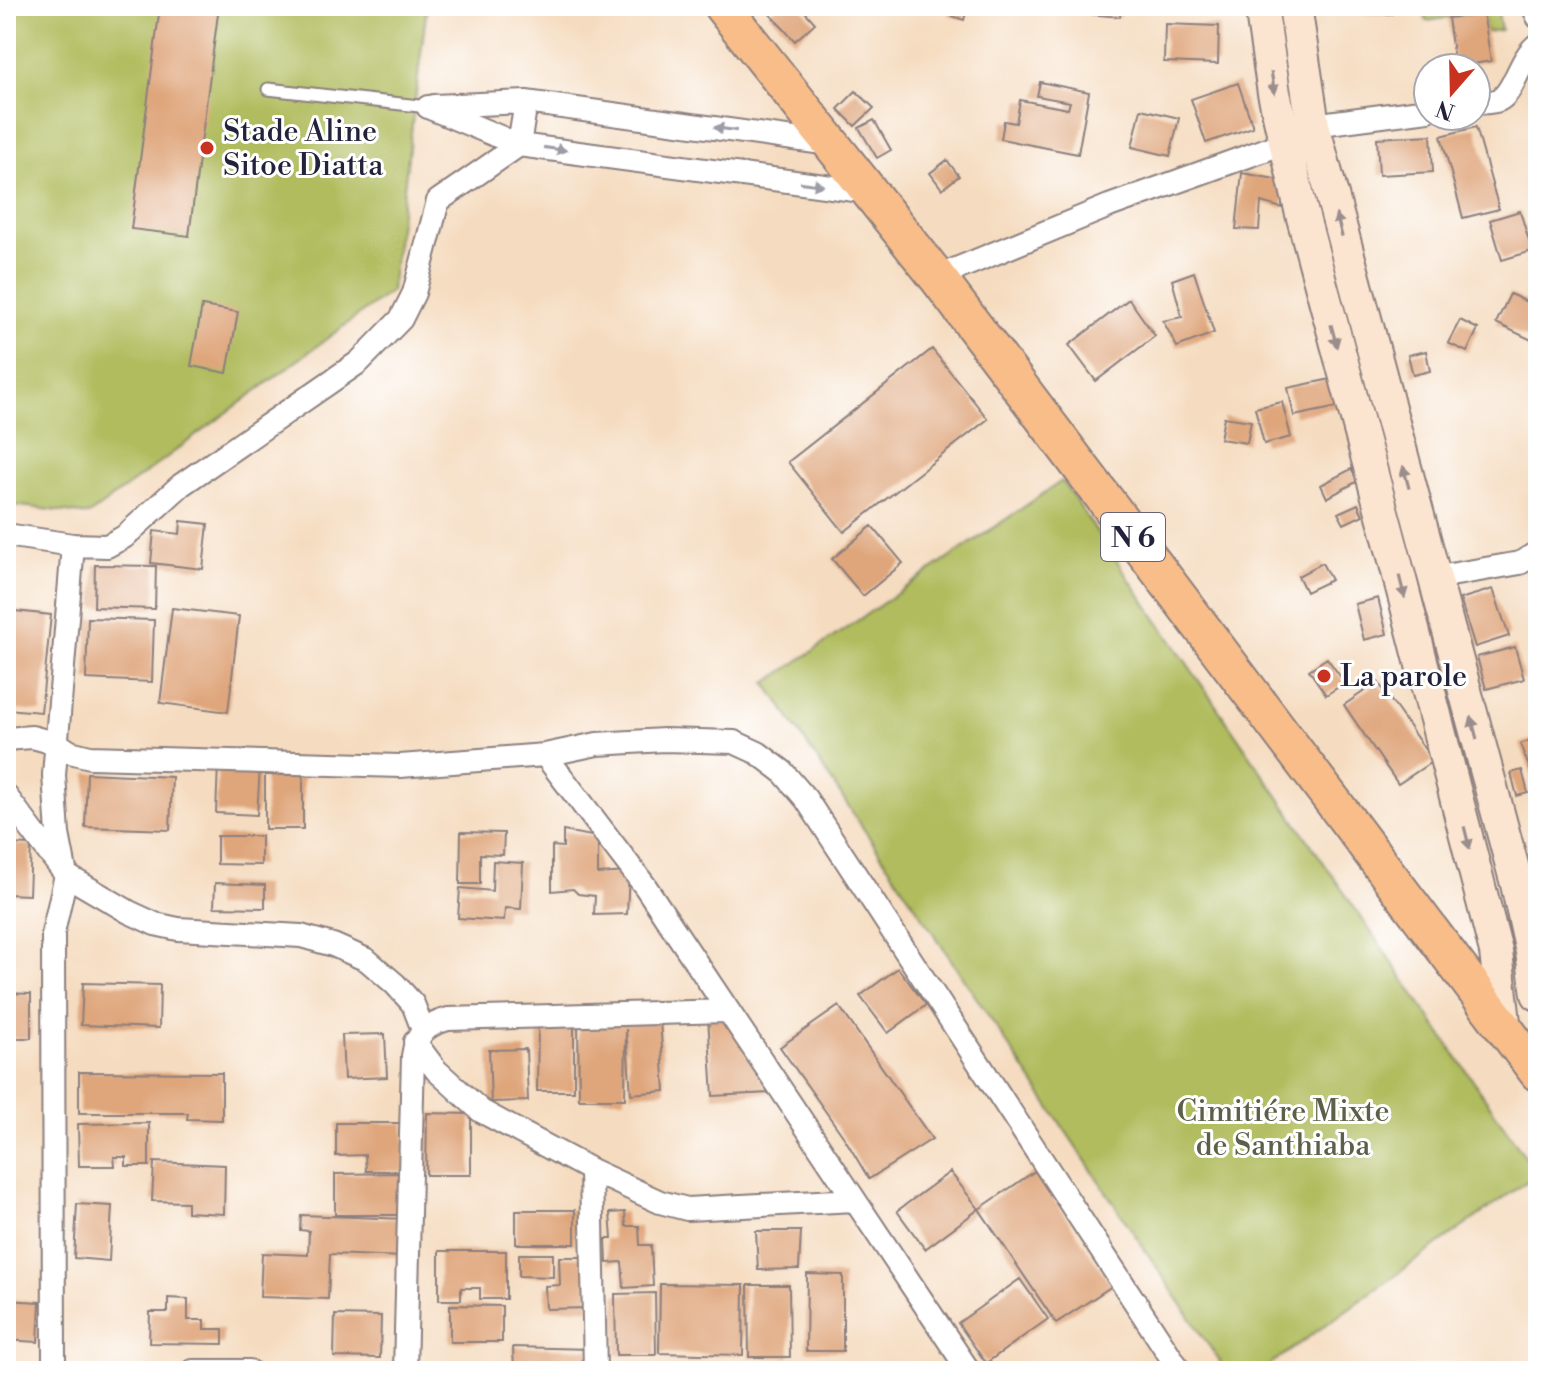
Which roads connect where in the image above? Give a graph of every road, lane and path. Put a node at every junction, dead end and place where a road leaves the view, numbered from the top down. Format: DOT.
graph roads {
  1 [pos="722,6"];
  2 [pos="1261,6"];
  3 [pos="1295,6"];
  4 [pos="1533,6"];
  5 [pos="1538,17"];
  6 [pos="1538,44"];
  7 [pos="268,89"];
  8 [pos="1492,101"];
  9 [pos="526,102"];
  10 [pos="428,107"];
  11 [pos="1412,112"];
  12 [pos="1313,125"];
  13 [pos="1284,143"];
  14 [pos="830,144"];
  15 [pos="519,145"];
  16 [pos="869,192"];
  17 [pos="937,277"];
  18 [pos="6,535"];
  19 [pos="73,545"];
  20 [pos="1538,552"];
  21 [pos="1433,578"];
  22 [pos="6,739"];
  23 [pos="58,744"];
  24 [pos="545,755"];
  25 [pos="6,796"];
  26 [pos="66,875"];
  27 [pos="1538,994"];
  28 [pos="727,1011"];
  29 [pos="1505,1031"];
  30 [pos="419,1036"];
  31 [pos="1538,1073"];
  32 [pos="591,1170"];
  33 [pos="854,1200"];
  34 [pos="54,1371"];
  35 [pos="193,1371"];
  36 [pos="249,1371"];
  37 [pos="405,1371"];
  38 [pos="595,1371"];
  39 [pos="969,1371"];
  40 [pos="1180,1371"];
  1 -- 14 [label="main road, N 6"];
  2 -- 13 [label="street, one-way"];
  3 -- 12 [label="street"];
  4 -- 5 [label="street"];
  6 -- 8 [label="street"];
  7 -- 10 [label="lane"];
  9 -- 10 [label="street"];
  14 -- 9 [label="street, one-way"];
  9 -- 15 [label="street"];
  10 -- 15 [label="street"];
  11 -- 12 [label="street"];
  21 -- 12 [label="street, one-way"];
  13 -- 17 [label="street"];
  13 -- 29 [label="street, one-way"];
  14 -- 16 [label="main road, N 6"];
  15 -- 16 [label="street, one-way"];
  15 -- 19 [label="street"];
  16 -- 17 [label="main road, N 6"];
  17 -- 29 [label="main road, N 6"];
  18 -- 19 [label="street"];
  19 -- 23 [label="street"];
  20 -- 21 [label="street"];
  27 -- 21 [label="street, one-way"];
  22 -- 23 [label="street"];
  23 -- 24 [label="street"];
  23 -- 26 [label="street"];
  24 -- 28 [label="street"];
  24 -- 40 [label="street"];
  25 -- 26 [label="street"];
  26 -- 30 [label="street"];
  26 -- 34 [label="street"];
  28 -- 30 [label="street"];
  28 -- 33 [label="street"];
  29 -- 31 [label="main road, N 6"];
  30 -- 32 [label="street"];
  30 -- 37 [label="street"];
  32 -- 33 [label="street"];
  32 -- 38 [label="street"];
  33 -- 39 [label="street"];
  35 -- 36 [label="street"];
}
